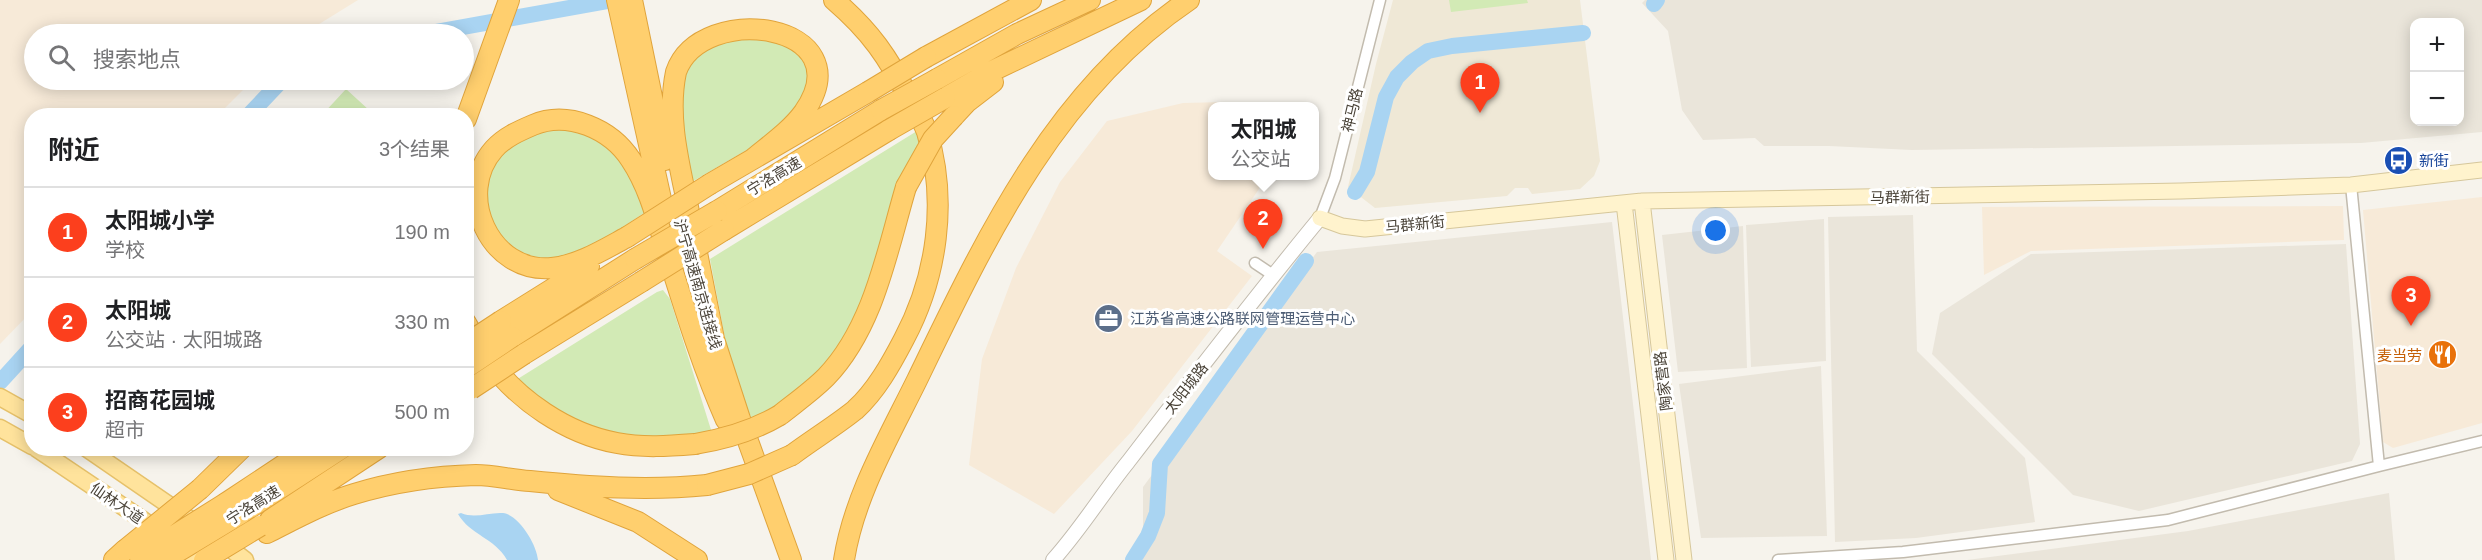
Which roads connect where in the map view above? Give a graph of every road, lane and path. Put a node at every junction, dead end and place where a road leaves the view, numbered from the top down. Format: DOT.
graph roads {
  1 [pos="834,0"];
  2 [pos="1031,0"];
  3 [pos="1090,0"];
  4 [pos="1141,0"];
  5 [pos="1189,0"];
  6 [pos="1380,0"];
  7 [pos="508,2"];
  8 [pos="625,4"];
  9 [pos="1074,32"];
  10 [pos="469,108"];
  11 [pos="754,158"];
  12 [pos="2482,170"];
  13 [pos="2351,184"];
  14 [pos="1642,201"];
  15 [pos="1624,203"];
  16 [pos="1320,218"];
  17 [pos="720,220"];
  18 [pos="627,237"];
  19 [pos="1255,263"];
  20 [pos="1273,275"];
  21 [pos="507,329"];
  22 [pos="474,336"];
  23 [pos="474,341"];
  24 [pos="715,344"];
  25 [pos="474,360"];
  26 [pos="474,388"];
  27 [pos="0,397"];
  28 [pos="24,410"];
  29 [pos="726,420"];
  30 [pos="0,428"];
  31 [pos="2482,441"];
  32 [pos="24,442"];
  33 [pos="48,456"];
  34 [pos="98,456"];
  35 [pos="234,456"];
  36 [pos="299,456"];
  37 [pos="328,456"];
  38 [pos="368,456"];
  39 [pos="2379,466"];
  40 [pos="527,481"];
  41 [pos="234,508"];
  42 [pos="263,529"];
  43 [pos="129,557"];
  44 [pos="164,560"];
  45 [pos="197,560"];
  46 [pos="204,560"];
  47 [pos="212,560"];
  48 [pos="245,560"];
  49 [pos="697,560"];
  50 [pos="776,560"];
  51 [pos="791,560"];
  52 [pos="844,560"];
  53 [pos="1053,560"];
  54 [pos="1666,560"];
  55 [pos="1684,560"];
  56 [pos="1778,560"];
  1 -- 40 [label="highway, bridge"];
  2 -- 11 [label="highway, bridge"];
  3 -- 17 [label="highway, 宁洛高速, bridge"];
  4 -- 9 [label="highway"];
  5 -- 52 [label="highway"];
  6 -- 16 [label="street, 神马路"];
  7 -- 10 [label="highway"];
  8 -- 24 [label="highway, 沪宁高速南京连接线"];
  8 -- 29 [label="highway, 沪宁高速南京连接线"];
  9 -- 17 [label="highway, 宁洛高速, bridge"];
  9 -- 22 [label="highway, bridge"];
  11 -- 18 [label="highway, bridge"];
  11 -- 24 [label="highway"];
  12 -- 13 [label="main road, 马群新街"];
  13 -- 14 [label="main road, 马群新街"];
  13 -- 39 [label="street"];
  14 -- 15 [label="main road, 马群新街"];
  14 -- 55 [label="main road, 陶家营路"];
  15 -- 16 [label="main road, 马群新街"];
  15 -- 54 [label="main road, 陶家营路"];
  16 -- 20 [label="street, 太阳城路"];
  17 -- 21 [label="highway, 宁洛高速, bridge"];
  17 -- 26 [label="highway, 宁洛高速, bridge"];
  18 -- 21 [label="highway"];
  18 -- 29 [label="highway"];
  19 -- 20 [label="street"];
  20 -- 53 [label="street, 太阳城路"];
  21 -- 23 [label="highway, bridge"];
  21 -- 25 [label="highway, 宁洛高速, bridge"];
  24 -- 51 [label="highway, 沪宁高速南京连接线"];
  27 -- 28 [label="main road"];
  29 -- 50 [label="highway, 沪宁高速南京连接线"];
  30 -- 32 [label="main road"];
  31 -- 39 [label="street"];
  33 -- 45 [label="main road, 仙林大道"];
  34 -- 48 [label="main road, 仙林大道"];
  35 -- 43 [label="highway, bridge"];
  36 -- 41 [label="highway"];
  37 -- 41 [label="highway, 宁洛高速"];
  38 -- 42 [label="highway, 宁洛高速"];
  39 -- 56 [label="street"];
  40 -- 42 [label="highway"];
  40 -- 49 [label="highway"];
  41 -- 43 [label="highway, bridge"];
  41 -- 44 [label="highway, 宁洛高速, bridge"];
  42 -- 46 [label="highway, 宁洛高速, bridge"];
  42 -- 47 [label="highway"];
}
